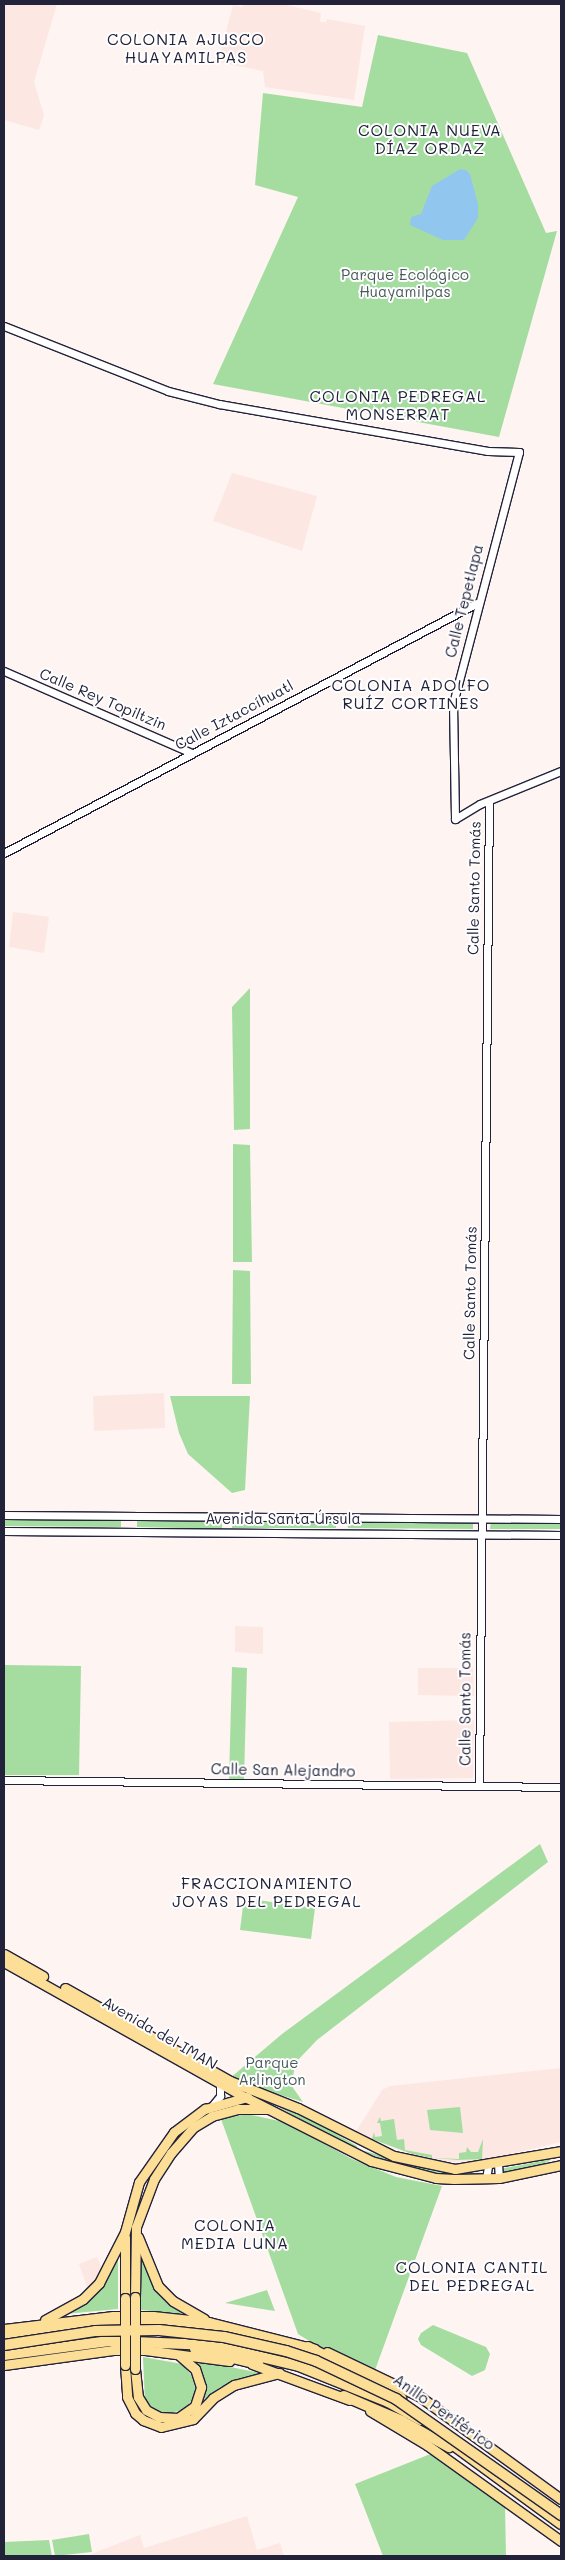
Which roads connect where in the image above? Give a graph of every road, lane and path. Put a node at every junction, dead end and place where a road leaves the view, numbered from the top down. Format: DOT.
graph roads {
  1 [pos="4,326"];
  2 [pos="477,603"];
  3 [pos="4,671"];
  4 [pos="192,753"];
  5 [pos="561,771"];
  6 [pos="489,801"];
  7 [pos="4,853"];
  8 [pos="4,1515"];
  9 [pos="481,1518"];
  10 [pos="561,1519"];
  11 [pos="4,1531"];
  12 [pos="481,1534"];
  13 [pos="561,1535"];
  14 [pos="4,1780"];
  15 [pos="479,1786"];
  16 [pos="561,1787"];
  17 [pos="4,1954"];
  18 [pos="4,1962"];
  19 [pos="220,2083"];
  20 [pos="245,2097"];
  21 [pos="267,2098"];
  22 [pos="212,2106"];
  23 [pos="272,2110"];
  24 [pos="162,2146"];
  25 [pos="560,2152"];
  26 [pos="171,2153"];
  27 [pos="498,2164"];
  28 [pos="561,2165"];
  29 [pos="488,2166"];
  30 [pos="486,2178"];
  31 [pos="499,2178"];
  32 [pos="136,2227"];
  33 [pos="125,2232"];
  34 [pos="130,2297"];
  35 [pos="209,2322"];
  36 [pos="35,2323"];
  37 [pos="160,2324"];
  38 [pos="4,2329"];
  39 [pos="246,2330"];
  40 [pos="4,2338"];
  41 [pos="4,2345"];
  42 [pos="166,2347"];
  43 [pos="308,2347"];
  44 [pos="4,2351"];
  45 [pos="4,2355"];
  46 [pos="258,2364"];
  47 [pos="4,2365"];
  48 [pos="282,2373"];
  49 [pos="390,2390"];
  50 [pos="344,2396"];
  51 [pos="473,2460"];
  52 [pos="561,2499"];
  53 [pos="561,2514"];
  54 [pos="561,2522"];
  55 [pos="561,2540"];
  1 -- 2 [label="street, Calle Tepetlapa"];
  2 -- 4 [label="street, Calle Iztaccíhuatl"];
  2 -- 6 [label="street, Calle Tepetlapa"];
  3 -- 4 [label="street, Calle Rey Topiltzin"];
  4 -- 7 [label="street, Calle Iztaccíhuatl"];
  5 -- 6 [label="street"];
  6 -- 9 [label="street, Calle Santo Tomás"];
  8 -- 9 [label="street, Avenida Santa Úrsula"];
  9 -- 10 [label="street, Avenida Santa Úrsula"];
  9 -- 12 [label="street, Calle Santo Tomás"];
  11 -- 12 [label="street, Avenida Santa Úrsula"];
  12 -- 13 [label="street, Avenida Santa Úrsula"];
  12 -- 15 [label="street, Calle Santo Tomás"];
  14 -- 15 [label="street, Calle San Alejandro"];
  15 -- 16 [label="street, Calle San Alejandro"];
  17 -- 21 [label="main road, Avenida del IMAN"];
  18 -- 19 [label="main road, Avenida del IMAN"];
  19 -- 20 [label="main road, Avenida del IMAN"];
  19 -- 22 [label="street"];
  20 -- 21 [label="main road"];
  20 -- 22 [label="main road"];
  20 -- 23 [label="main road, Avenida del IMAN"];
  21 -- 29 [label="main road, Avenida del IMAN"];
  22 -- 24 [label="main road"];
  23 -- 26 [label="main road"];
  23 -- 30 [label="main road, Avenida del IMAN"];
  24 -- 26 [label="street"];
  24 -- 33 [label="main road"];
  25 -- 27 [label="main road, Avenida del IMAN"];
  26 -- 32 [label="main road"];
  27 -- 29 [label="main road, Avenida del IMAN"];
  27 -- 31 [label="street"];
  28 -- 31 [label="main road, Avenida del IMAN"];
  29 -- 30 [label="street"];
  30 -- 31 [label="main road, Avenida del IMAN"];
  32 -- 34 [label="main road"];
  32 -- 35 [label="main road"];
  33 -- 34 [label="main road"];
  33 -- 36 [label="main road"];
  34 -- 42 [label="main road, bridge"];
  34 -- 48 [label="main road, bridge"];
  35 -- 36 [label="main road"];
  35 -- 39 [label="main road"];
  36 -- 38 [label="main road"];
  37 -- 39 [label="highway"];
  37 -- 40 [label="highway, Anillo Periférico"];
  37 -- 49 [label="highway, Anillo Periférico"];
  39 -- 43 [label="main road"];
  41 -- 53 [label="highway, bridge"];
  42 -- 45 [label="highway, Anillo Periférico"];
  42 -- 46 [label="highway"];
  42 -- 47 [label="main road"];
  42 -- 51 [label="highway, Anillo Periférico"];
  43 -- 49 [label="highway"];
  43 -- 52 [label="main road"];
  44 -- 54 [label="highway, bridge"];
  46 -- 48 [label="main road"];
  48 -- 50 [label="main road"];
  49 -- 53 [label="highway, Anillo Periférico"];
  50 -- 51 [label="highway"];
  50 -- 55 [label="main road"];
  51 -- 54 [label="highway, Anillo Periférico"];
}
